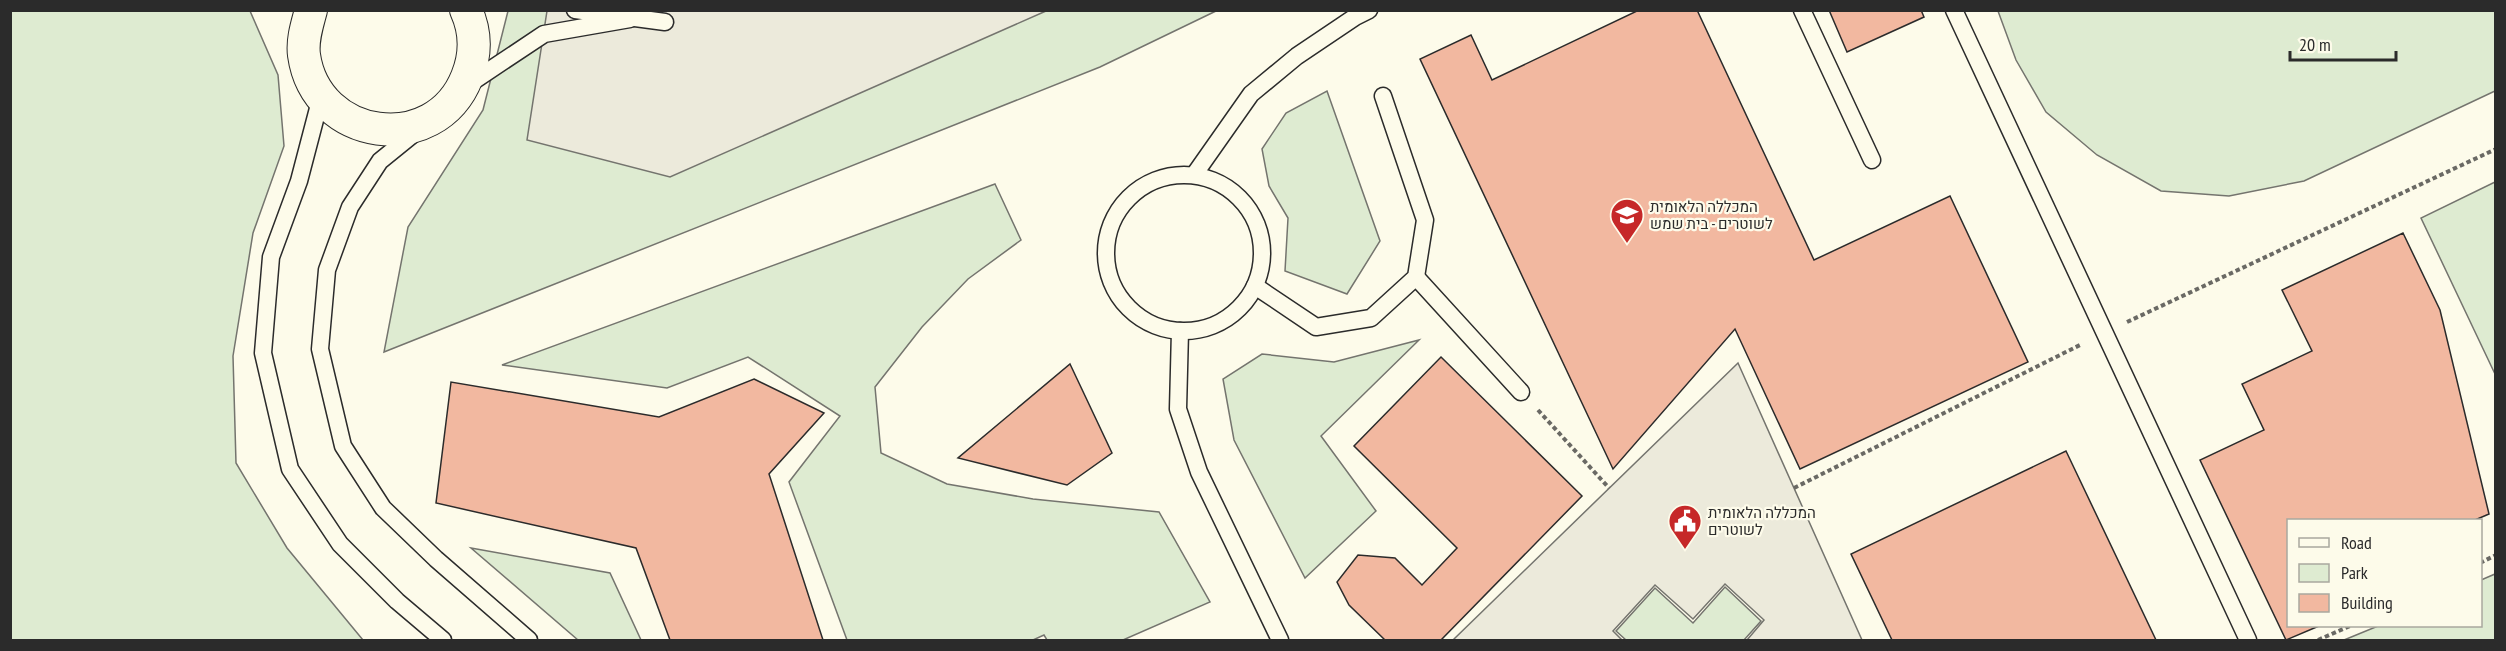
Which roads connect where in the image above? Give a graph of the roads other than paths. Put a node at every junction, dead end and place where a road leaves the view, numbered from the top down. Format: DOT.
graph roads {
  1 [pos="466,10"];
  2 [pos="575,10"];
  3 [pos="1369,10"];
  4 [pos="1802,10"];
  5 [pos="1954,10"];
  6 [pos="303,18"];
  7 [pos="630,19"];
  8 [pos="664,22"];
  9 [pos="463,88"];
  10 [pos="1383,96"];
  11 [pos="321,97"];
  12 [pos="432,120"];
  13 [pos="1872,160"];
  14 [pos="1194,175"];
  15 [pos="1416,277"];
  16 [pos="1255,286"];
  17 [pos="1180,332"];
  18 [pos="1521,392"];
  19 [pos="443,640"];
  20 [pos="529,640"];
  21 [pos="1280,640"];
  22 [pos="2248,640"];
  1 -- 9 [label="street"];
  2 -- 7 [label="lane"];
  3 -- 14 [label="lane"];
  4 -- 13 [label="lane"];
  5 -- 22 [label="lane"];
  6 -- 11 [label="street"];
  7 -- 8 [label="lane"];
  7 -- 9 [label="lane"];
  9 -- 12 [label="street"];
  10 -- 15 [label="lane"];
  11 -- 12 [label="street"];
  11 -- 19 [label="lane"];
  12 -- 20 [label="lane"];
  14 -- 16 [label="lane"];
  14 -- 17 [label="lane"];
  15 -- 16 [label="lane"];
  15 -- 18 [label="lane"];
  16 -- 17 [label="lane"];
  17 -- 21 [label="lane"];
}
